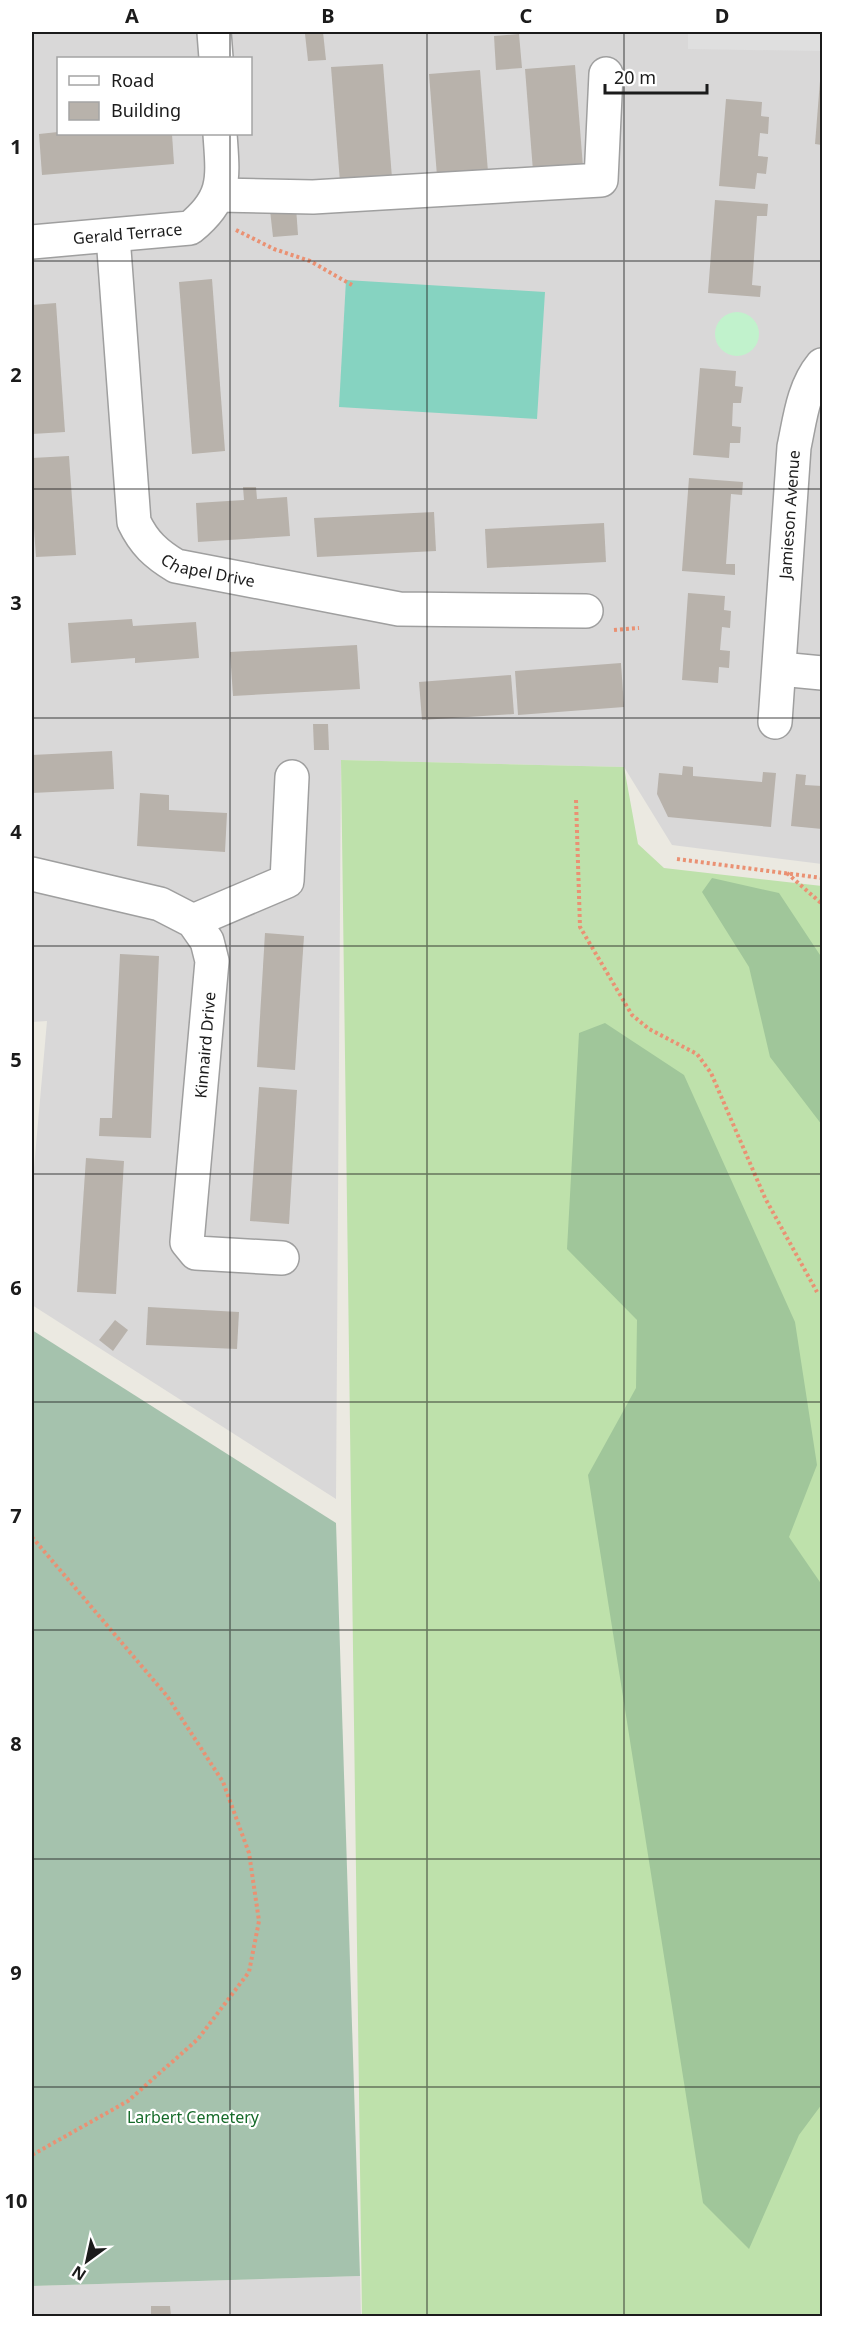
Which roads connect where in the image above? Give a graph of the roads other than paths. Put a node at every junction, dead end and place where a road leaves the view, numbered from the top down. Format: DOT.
graph roads {
  1 [pos="214,32"];
  2 [pos="216,57"];
  3 [pos="606,74"];
  4 [pos="220,135"];
  5 [pos="212,205"];
  6 [pos="113,236"];
  7 [pos="32,242"];
  8 [pos="822,365"];
  9 [pos="586,611"];
  10 [pos="780,669"];
  11 [pos="822,673"];
  12 [pos="775,722"];
  13 [pos="292,777"];
  14 [pos="32,874"];
  15 [pos="193,921"];
  16 [pos="282,1258"];
  1 -- 2 [label="street"];
  3 -- 5 [label="street"];
  4 -- 5 [label="street"];
  5 -- 6 [label="street, Gerald Terrace"];
  6 -- 7 [label="street, Gerald Terrace"];
  6 -- 9 [label="street, Chapel Drive"];
  8 -- 10 [label="street, Jamieson Avenue"];
  10 -- 11 [label="street"];
  10 -- 12 [label="street, Jamieson Avenue"];
  13 -- 15 [label="street"];
  14 -- 15 [label="street"];
  15 -- 16 [label="street, Kinnaird Drive"];
}
